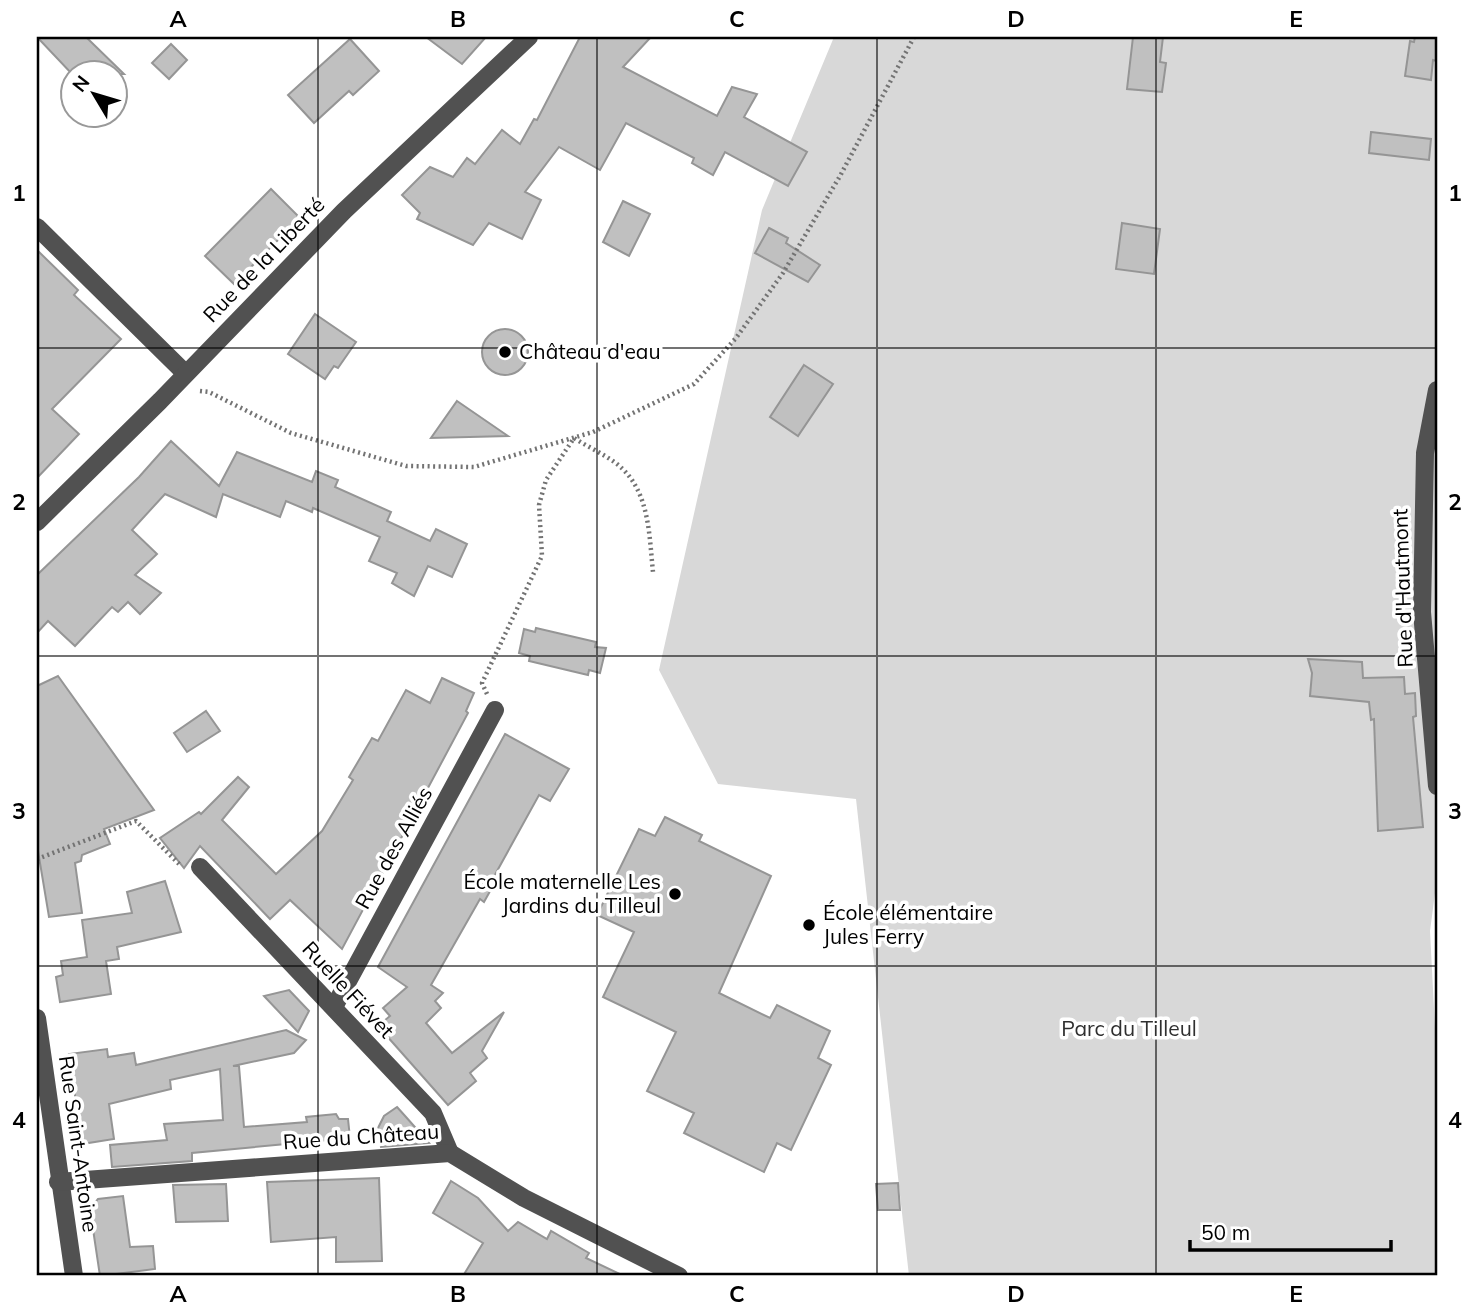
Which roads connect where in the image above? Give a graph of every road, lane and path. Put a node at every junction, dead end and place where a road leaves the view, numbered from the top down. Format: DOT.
graph roads {
  1 [pos="529,37"];
  2 [pos="914,37"];
  3 [pos="37,227"];
  4 [pos="189,382"];
  5 [pos="1437,390"];
  6 [pos="574,438"];
  7 [pos="37,522"];
  8 [pos="653,572"];
  9 [pos="495,710"];
  10 [pos="1437,786"];
  11 [pos="37,859"];
  12 [pos="200,867"];
  13 [pos="334,1007"];
  14 [pos="37,1018"];
  15 [pos="450,1153"];
  16 [pos="58,1182"];
  17 [pos="74,1276"];
  18 [pos="679,1276"];
  1 -- 4 [label="street, Rue de la Liberté"];
  2 -- 6 [label="path"];
  3 -- 4 [label="street"];
  4 -- 6 [label="path"];
  4 -- 7 [label="street, Rue de la Liberté"];
  5 -- 10 [label="street, Rue d'Hautmont"];
  6 -- 8 [label="path"];
  6 -- 9 [label="path"];
  9 -- 13 [label="street, Rue des Alliés"];
  11 -- 12 [label="path"];
  12 -- 13 [label="street, Ruelle Fiévet"];
  13 -- 15 [label="street, Ruelle Fiévet"];
  14 -- 16 [label="street, Rue Saint-Antoine"];
  15 -- 16 [label="street, Rue du Château"];
  15 -- 18 [label="street, Rue du Château"];
  16 -- 17 [label="street, Rue Saint-Antoine"];
}
